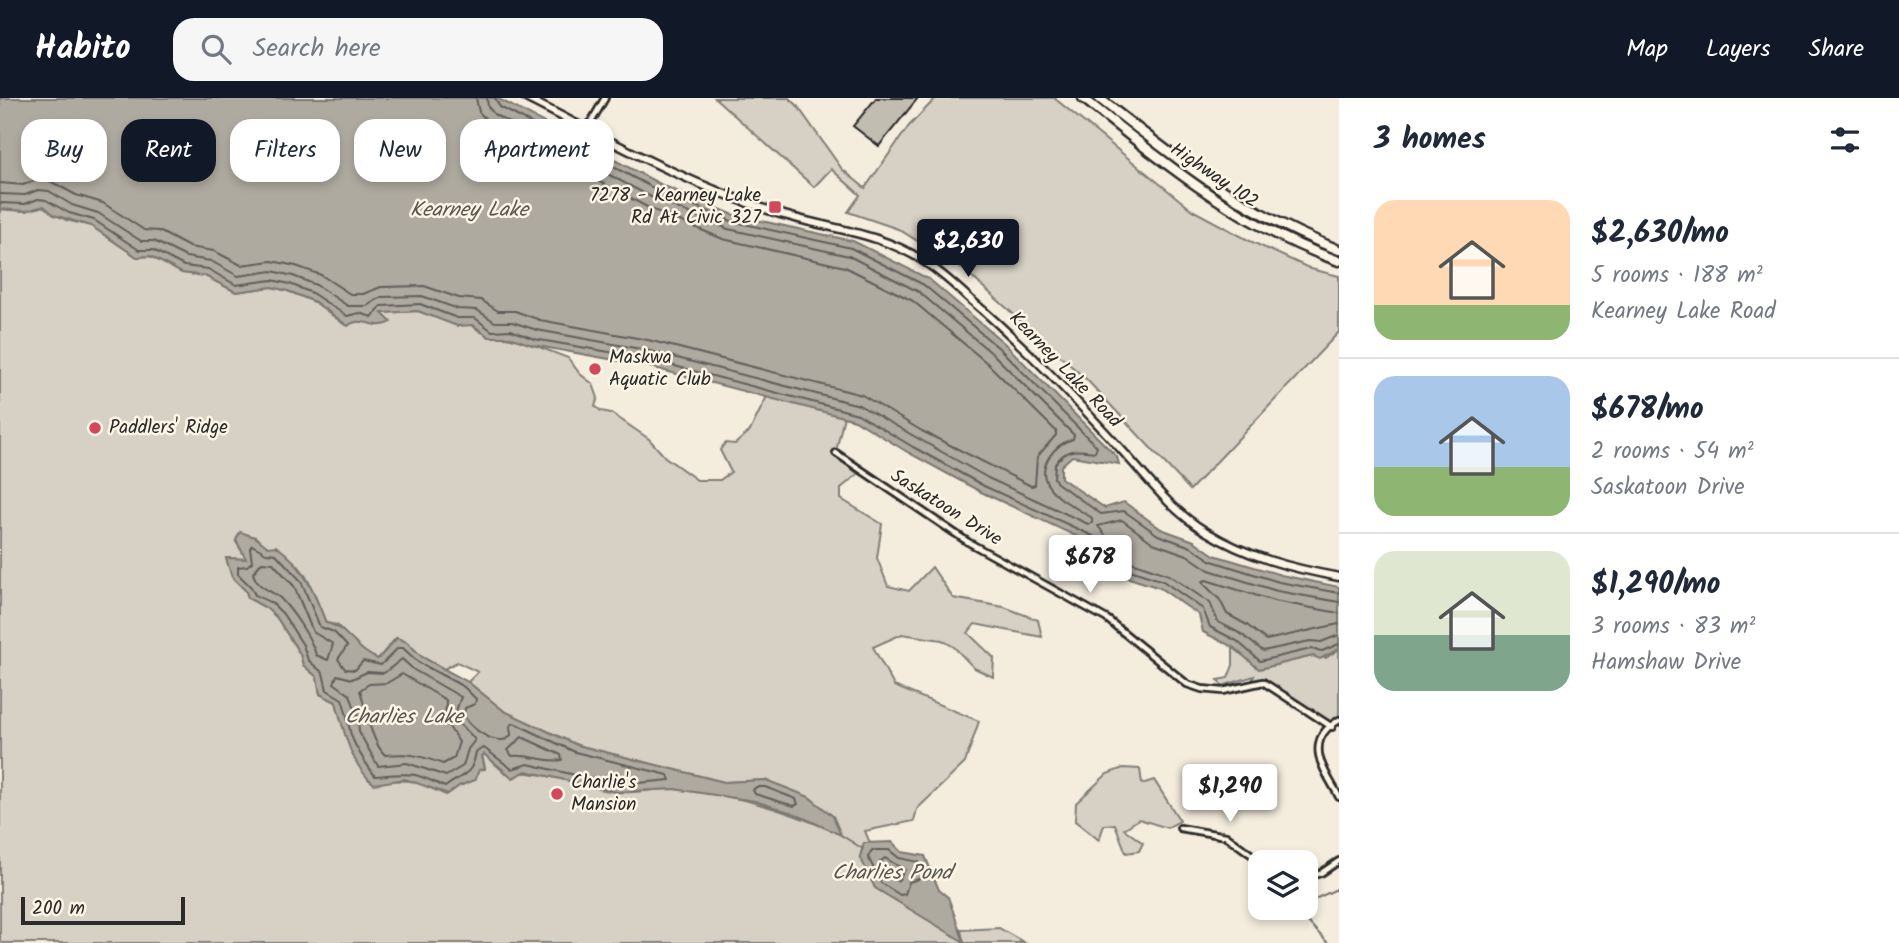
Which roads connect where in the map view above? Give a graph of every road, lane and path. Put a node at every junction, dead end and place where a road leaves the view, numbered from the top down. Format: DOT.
graph roads {
  1 [pos="526,98"];
  2 [pos="605,98"];
  3 [pos="1083,98"];
  4 [pos="1099,98"];
  5 [pos="567,119"];
  6 [pos="593,119"];
  7 [pos="614,143"];
  8 [pos="1339,250"];
  9 [pos="1339,261"];
  10 [pos="836,453"];
  11 [pos="1339,577"];
  12 [pos="1339,720"];
  13 [pos="1332,727"];
  14 [pos="1339,797"];
  15 [pos="1180,828"];
  16 [pos="1248,852"];
  17 [pos="1339,861"];
  18 [pos="1318,873"];
  1 -- 5 [label="main road, Kearney Lake Road"];
  2 -- 6 [label="street"];
  3 -- 9 [label="highway, Highway 102"];
  4 -- 8 [label="highway, Highway 102"];
  7 -- 11 [label="main road, Kearney Lake Road"];
  10 -- 13 [label="street, Saskatoon Drive"];
  12 -- 13 [label="street"];
  13 -- 14 [label="street"];
  15 -- 16 [label="street"];
  17 -- 18 [label="street"];
}
